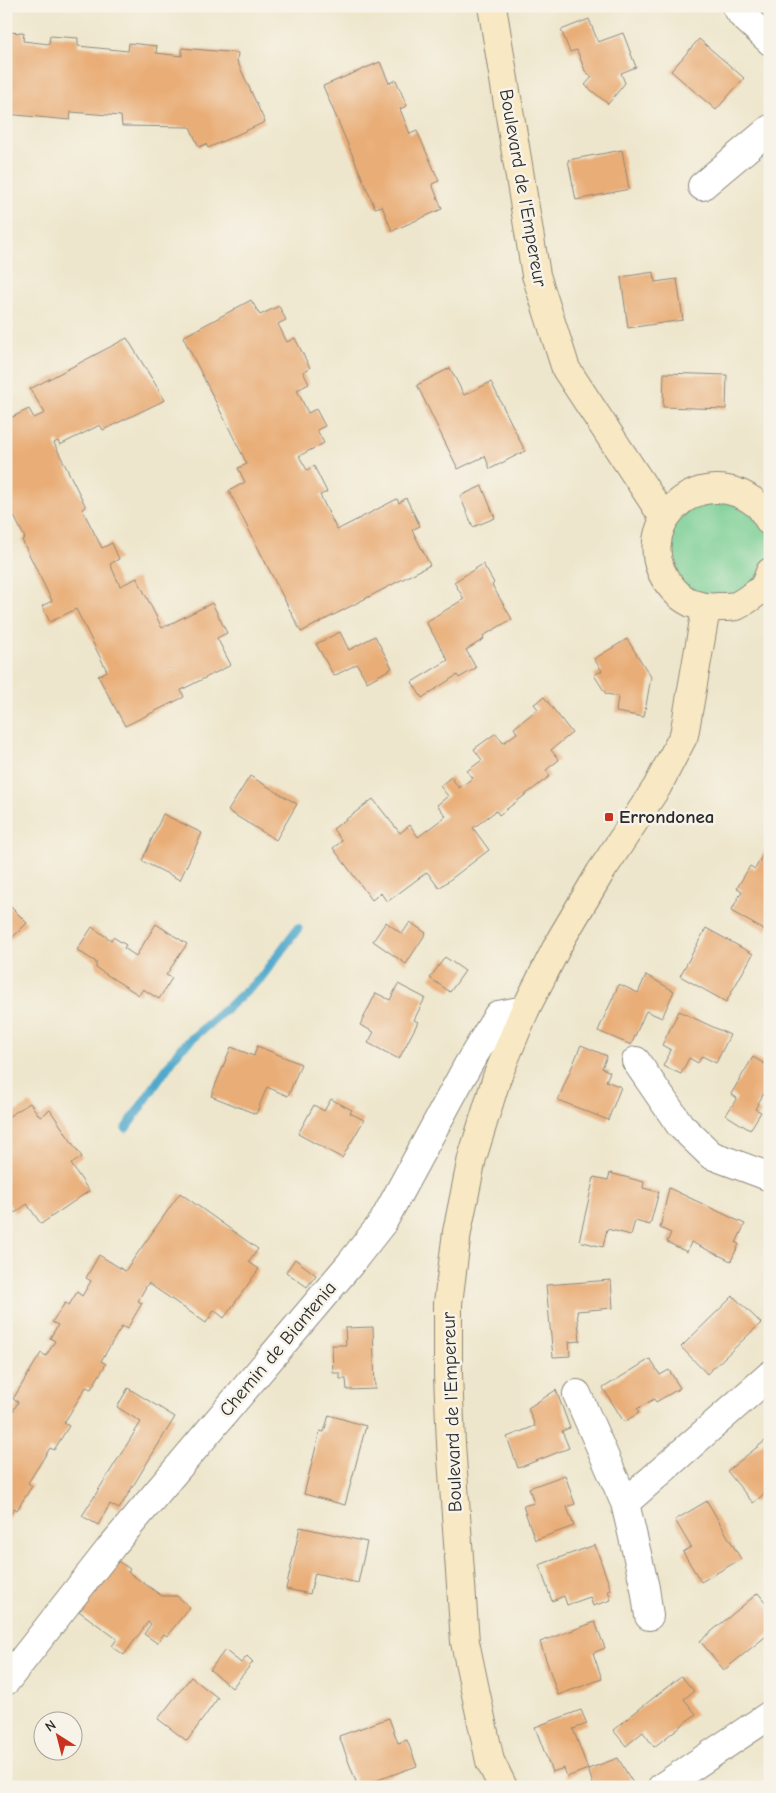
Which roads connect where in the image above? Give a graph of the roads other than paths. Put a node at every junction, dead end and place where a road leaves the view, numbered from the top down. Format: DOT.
graph roads {
  1 [pos="492,6"];
  2 [pos="736,6"];
  3 [pos="770,42"];
  4 [pos="770,129"];
  5 [pos="702,186"];
  6 [pos="664,518"];
  7 [pos="770,522"];
  8 [pos="770,572"];
  9 [pos="706,608"];
  10 [pos="525,1010"];
  11 [pos="636,1061"];
  12 [pos="770,1178"];
  13 [pos="770,1375"];
  14 [pos="577,1394"];
  15 [pos="626,1504"];
  16 [pos="649,1616"];
  17 [pos="6,1681"];
  18 [pos="770,1715"];
  19 [pos="503,1787"];
  20 [pos="662,1787"];
  1 -- 6 [label="main road, Boulevard de l'Empereur"];
  2 -- 3 [label="street"];
  4 -- 5 [label="street"];
  6 -- 7 [label="main road"];
  6 -- 9 [label="main road"];
  8 -- 9 [label="main road"];
  9 -- 10 [label="main road, Boulevard de l'Empereur"];
  10 -- 17 [label="street, Chemin de Biantenia"];
  10 -- 19 [label="main road, Boulevard de l'Empereur"];
  11 -- 12 [label="street"];
  13 -- 15 [label="street"];
  14 -- 15 [label="street"];
  15 -- 16 [label="street"];
  18 -- 20 [label="street"];
}
